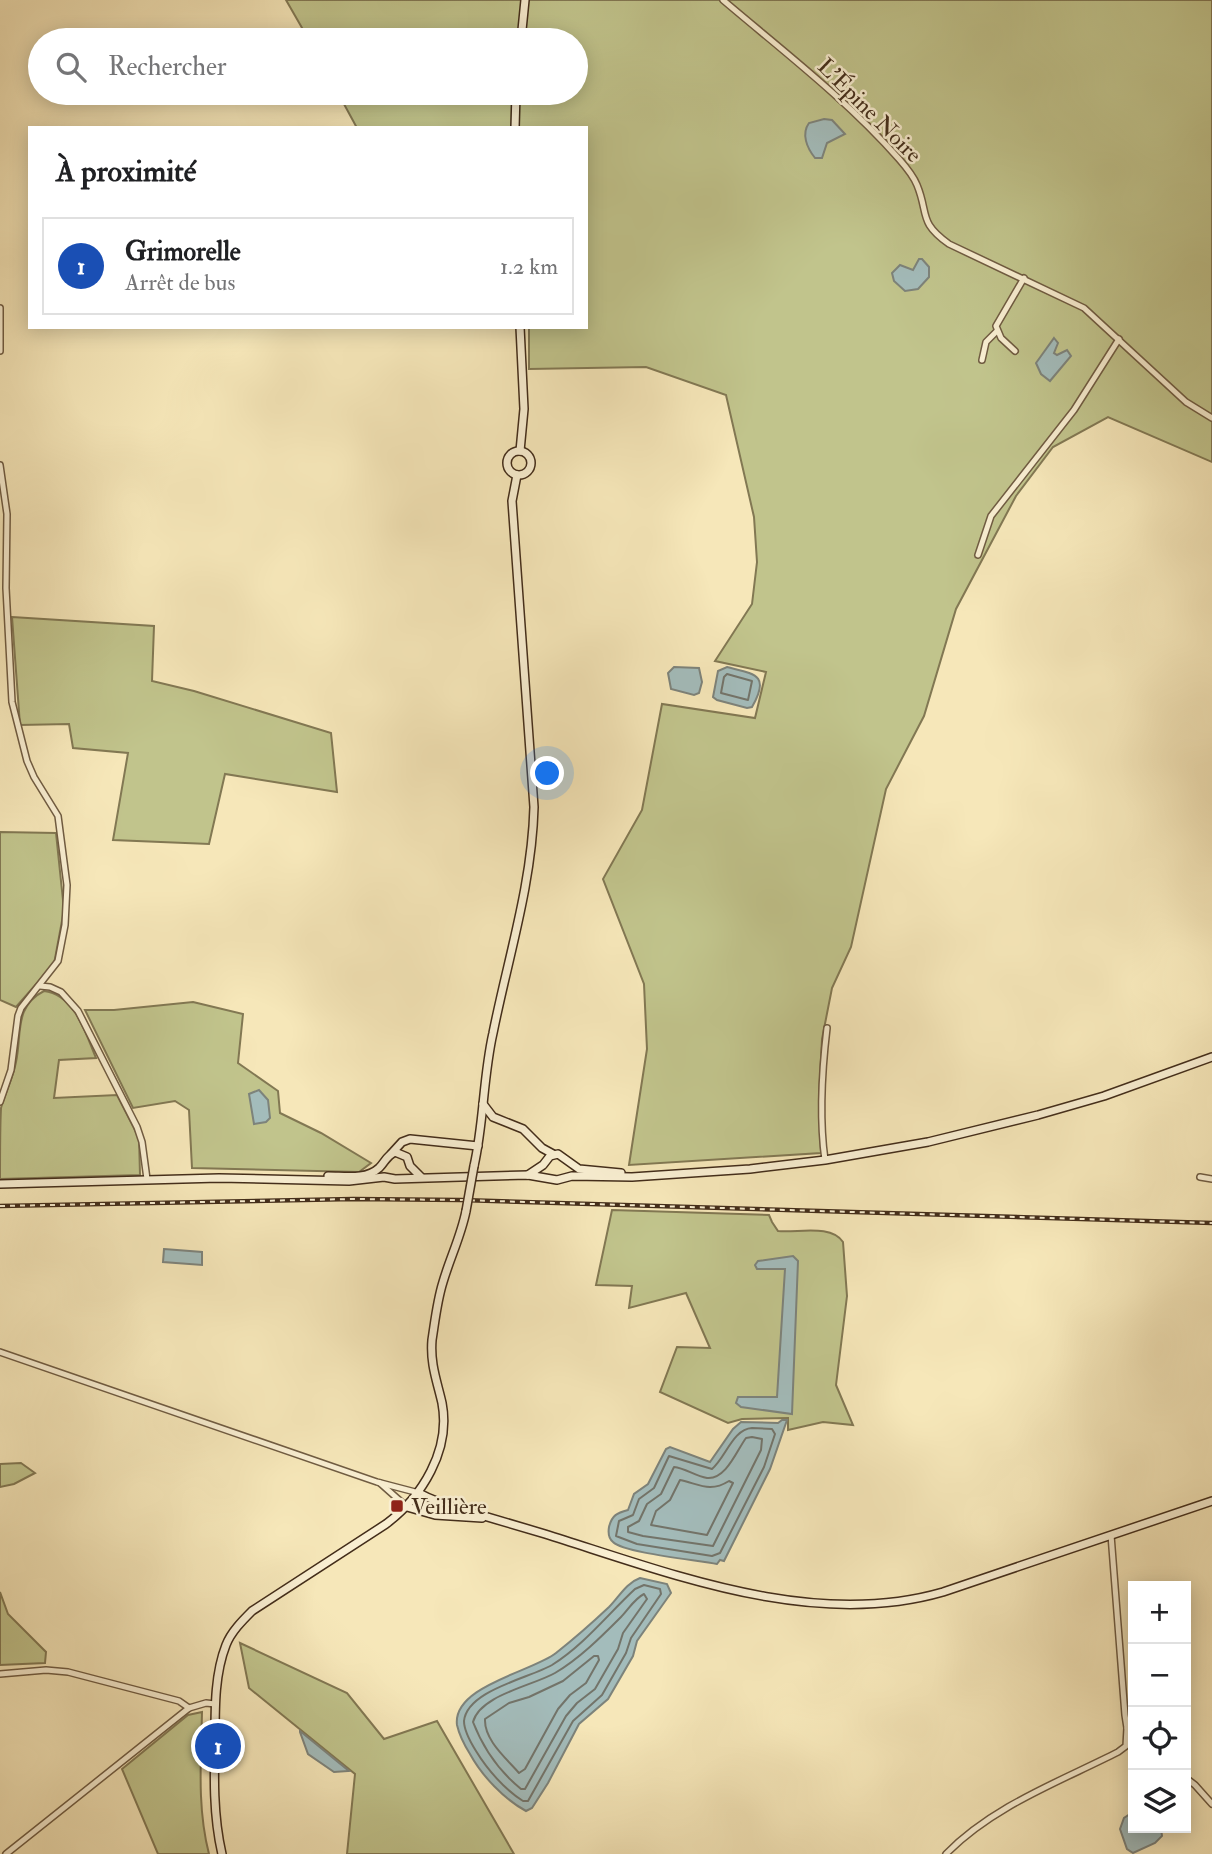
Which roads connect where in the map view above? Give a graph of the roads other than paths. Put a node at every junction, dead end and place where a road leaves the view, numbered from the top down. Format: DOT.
graph roads {
  1 [pos="524,0"];
  2 [pos="723,0"];
  3 [pos="522,28"];
  4 [pos="516,105"];
  5 [pos="515,126"];
  6 [pos="1024,278"];
  7 [pos="0,308"];
  8 [pos="520,329"];
  9 [pos="997,331"];
  10 [pos="1119,339"];
  11 [pos="0,351"];
  12 [pos="1015,351"];
  13 [pos="982,360"];
  14 [pos="1212,418"];
  15 [pos="520,451"];
  16 [pos="0,464"];
  17 [pos="517,475"];
  18 [pos="978,555"];
  19 [pos="40,986"];
  20 [pos="827,1028"];
  21 [pos="1212,1057"];
  22 [pos="0,1102"];
  23 [pos="483,1104"];
  24 [pos="494,1117"];
  25 [pos="480,1132"];
  26 [pos="415,1141"];
  27 [pos="478,1146"];
  28 [pos="542,1148"];
  29 [pos="391,1154"];
  30 [pos="554,1154"];
  31 [pos="407,1157"];
  32 [pos="825,1160"];
  33 [pos="568,1162"];
  34 [pos="383,1163"];
  35 [pos="544,1163"];
  36 [pos="410,1166"];
  37 [pos="528,1175"];
  38 [pos="653,1175"];
  39 [pos="421,1177"];
  40 [pos="565,1177"];
  41 [pos="1200,1177"];
  42 [pos="286,1178"];
  43 [pos="391,1178"];
  44 [pos="549,1178"];
  45 [pos="147,1179"];
  46 [pos="400,1179"];
  47 [pos="1212,1179"];
  48 [pos="0,1184"];
  49 [pos="0,1352"];
  50 [pos="377,1482"];
  51 [pos="419,1493"];
  52 [pos="1212,1501"];
  53 [pos="410,1504"];
  54 [pos="487,1519"];
  55 [pos="1111,1535"];
  56 [pos="0,1674"];
  57 [pos="215,1704"];
  58 [pos="189,1708"];
  59 [pos="1127,1728"];
  60 [pos="1126,1746"];
  61 [pos="1191,1782"];
  62 [pos="1212,1804"];
  63 [pos="6,1854"];
  64 [pos="222,1854"];
  65 [pos="946,1854"];
  1 -- 3 [label="street"];
  2 -- 6 [label="street, L'Épine Noire"];
  4 -- 5 [label="street"];
  6 -- 9 [label="street"];
  6 -- 10 [label="street, L'Épine Noire"];
  7 -- 11 [label="street"];
  8 -- 15 [label="street"];
  9 -- 12 [label="street"];
  9 -- 13 [label="street"];
  10 -- 14 [label="street, L'Épine Noire"];
  10 -- 18 [label="street"];
  15 -- 17 [label="street"];
  15 -- 17 [label="street"];
  16 -- 19 [label="street"];
  17 -- 23 [label="street"];
  19 -- 22 [label="street"];
  19 -- 45 [label="street"];
  20 -- 32 [label="street"];
  21 -- 32 [label="street"];
  23 -- 24 [label="street"];
  23 -- 25 [label="street"];
  24 -- 25 [label="street"];
  24 -- 28 [label="street"];
  25 -- 27 [label="street"];
  26 -- 27 [label="street"];
  26 -- 29 [label="street"];
  26 -- 31 [label="street"];
  27 -- 51 [label="street, bridge"];
  28 -- 30 [label="street"];
  28 -- 35 [label="street"];
  29 -- 31 [label="street"];
  29 -- 34 [label="street"];
  30 -- 33 [label="street"];
  30 -- 35 [label="street"];
  31 -- 36 [label="street"];
  32 -- 38 [label="street"];
  33 -- 38 [label="street"];
  33 -- 40 [label="street"];
  34 -- 42 [label="street"];
  34 -- 43 [label="street"];
  35 -- 37 [label="street"];
  35 -- 44 [label="street"];
  36 -- 39 [label="street"];
  36 -- 46 [label="street"];
  37 -- 39 [label="street"];
  37 -- 44 [label="street"];
  38 -- 40 [label="street"];
  39 -- 46 [label="street"];
  40 -- 44 [label="street"];
  41 -- 47 [label="street"];
  42 -- 43 [label="street"];
  42 -- 45 [label="street"];
  43 -- 46 [label="street"];
  45 -- 48 [label="street"];
  49 -- 50 [label="street"];
  50 -- 51 [label="street"];
  50 -- 53 [label="street"];
  51 -- 53 [label="street"];
  51 -- 54 [label="street"];
  52 -- 55 [label="street"];
  53 -- 54 [label="street"];
  53 -- 57 [label="street"];
  54 -- 55 [label="street"];
  55 -- 59 [label="street"];
  56 -- 58 [label="street"];
  57 -- 58 [label="street"];
  57 -- 64 [label="street"];
  58 -- 63 [label="street"];
  59 -- 60 [label="street"];
  60 -- 65 [label="street"];
  61 -- 62 [label="street"];
}
